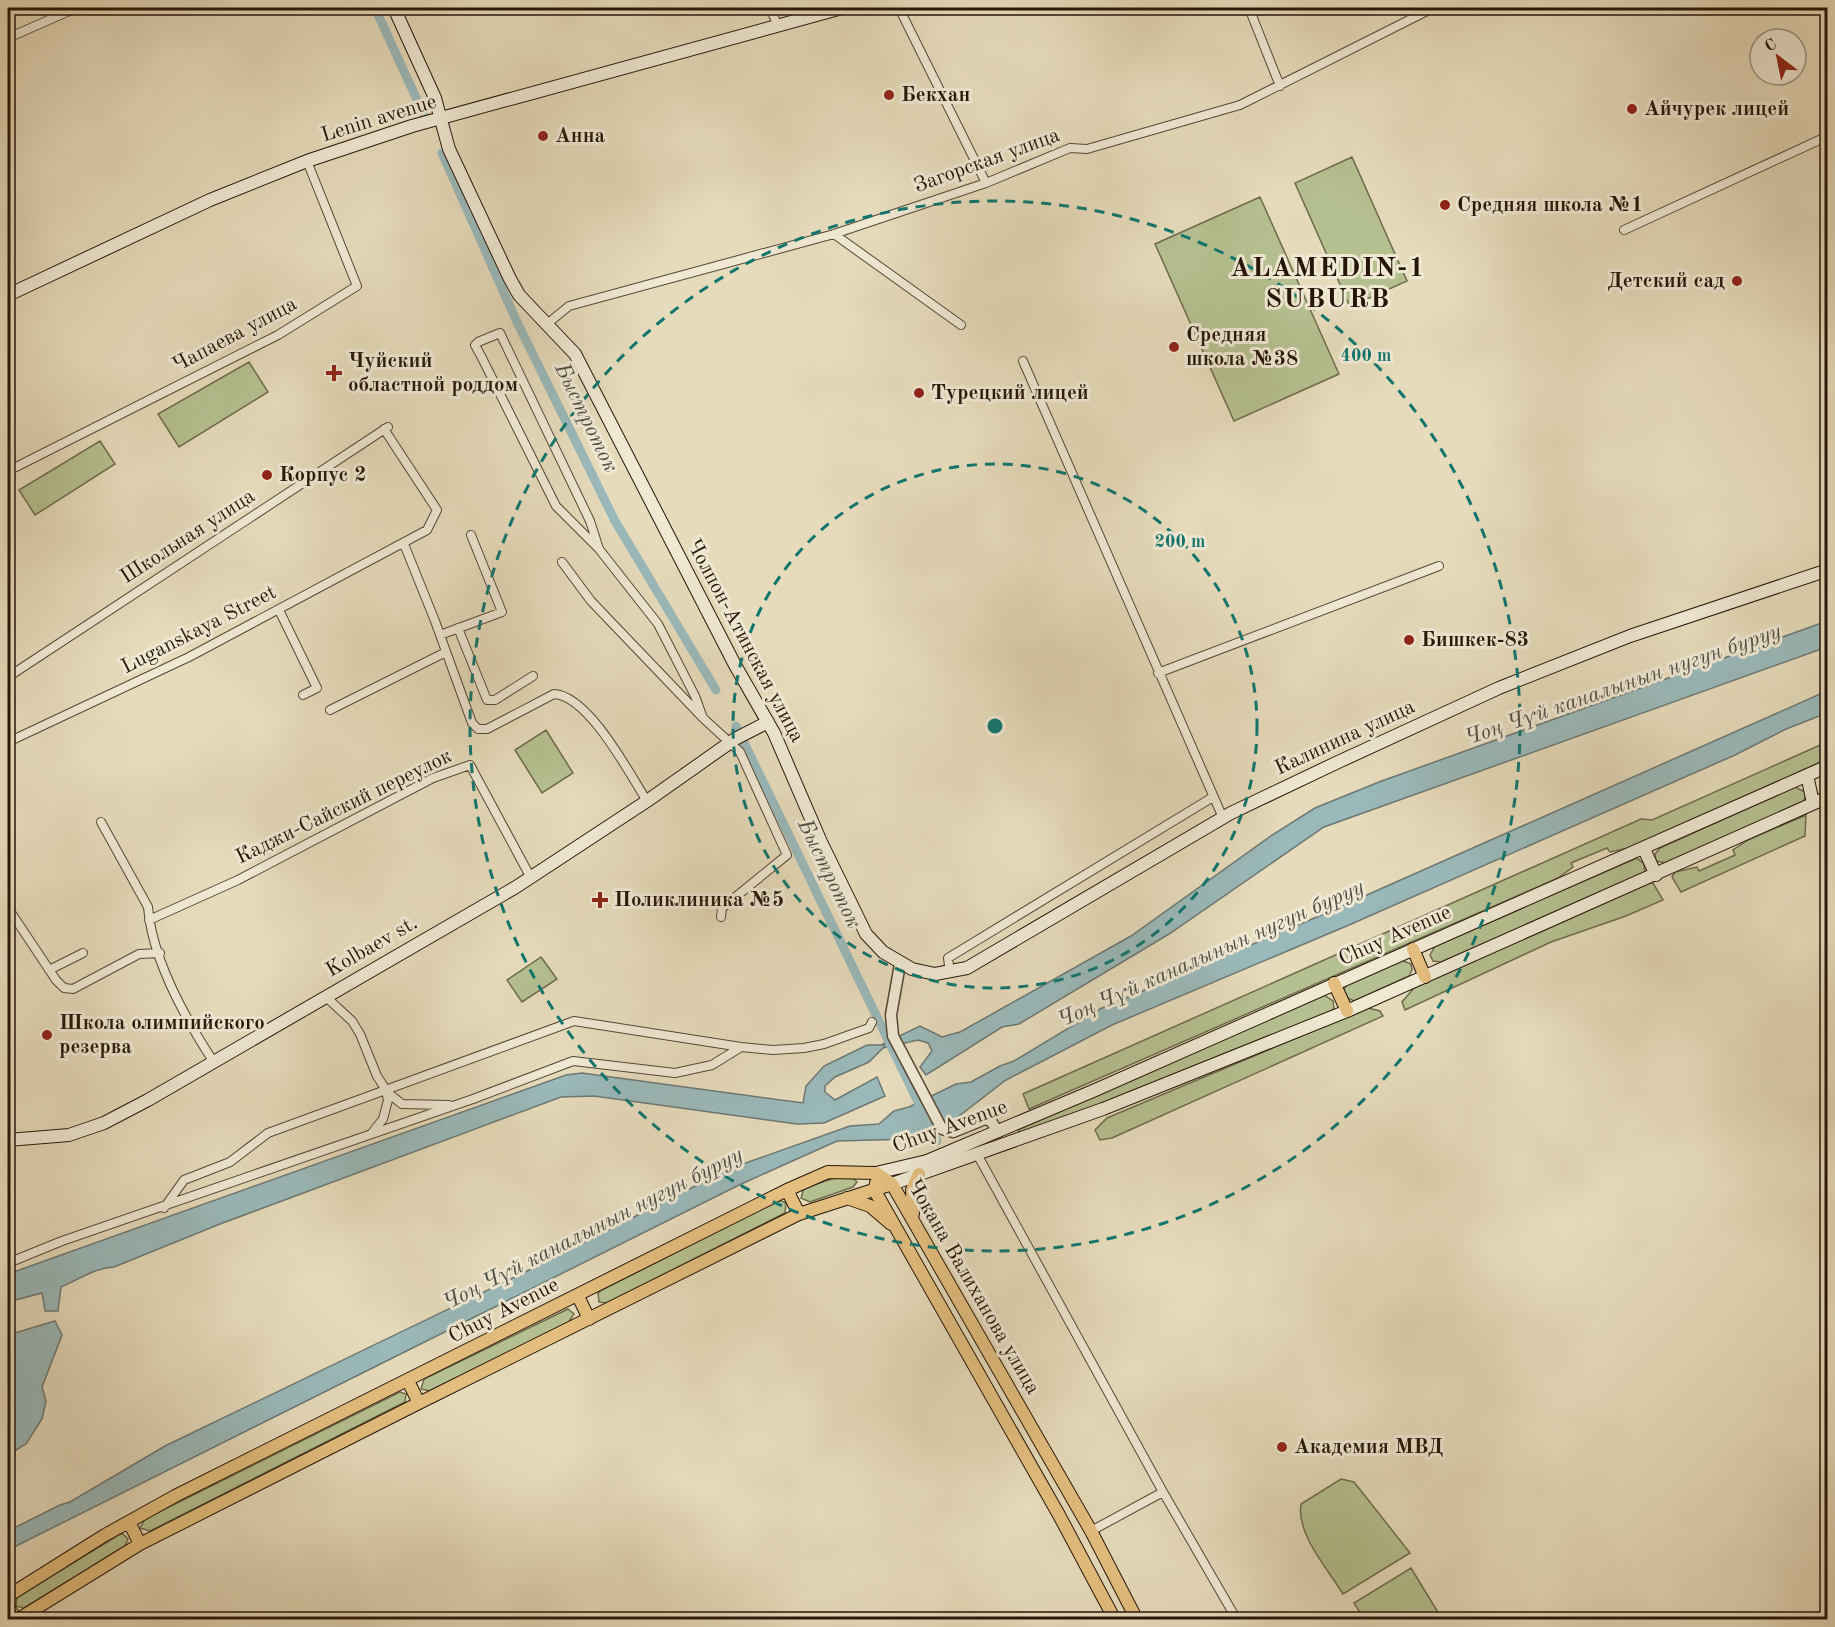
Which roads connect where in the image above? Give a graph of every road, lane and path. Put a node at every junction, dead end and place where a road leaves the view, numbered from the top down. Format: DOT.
graph roads {
  1 [pos="76,8"];
  2 [pos="395,8"];
  3 [pos="842,8"];
  4 [pos="899,8"];
  5 [pos="1249,8"];
  6 [pos="1428,8"];
  7 [pos="771,10"];
  8 [pos="778,26"];
  9 [pos="8,38"];
  10 [pos="1280,86"];
  11 [pos="442,120"];
  12 [pos="1827,136"];
  13 [pos="307,161"];
  14 [pos="986,183"];
  15 [pos="1624,230"];
  16 [pos="834,234"];
  17 [pos="8,295"];
  18 [pos="547,324"];
  19 [pos="961,325"];
  20 [pos="1023,361"];
  21 [pos="386,428"];
  22 [pos="8,471"];
  23 [pos="471,535"];
  24 [pos="404,544"];
  25 [pos="599,549"];
  26 [pos="562,562"];
  27 [pos="1439,566"];
  28 [pos="1827,570"];
  29 [pos="279,610"];
  30 [pos="458,628"];
  31 [pos="440,635"];
  32 [pos="446,652"];
  33 [pos="9,672"];
  34 [pos="1158,673"];
  35 [pos="533,676"];
  36 [pos="303,694"];
  37 [pos="330,710"];
  38 [pos="703,718"];
  39 [pos="768,722"];
  40 [pos="733,741"];
  41 [pos="8,742"];
  42 [pos="1827,766"];
  43 [pos="1807,775"];
  44 [pos="1213,797"];
  45 [pos="1827,797"];
  46 [pos="647,801"];
  47 [pos="1813,803"];
  48 [pos="1223,818"];
  49 [pos="101,822"];
  50 [pos="1644,849"];
  51 [pos="1656,875"];
  52 [pos="531,878"];
  53 [pos="8,908"];
  54 [pos="721,918"];
  55 [pos="149,920"];
  56 [pos="1413,949"];
  57 [pos="83,953"];
  58 [pos="160,953"];
  59 [pos="900,964"];
  60 [pos="49,970"];
  61 [pos="951,973"];
  62 [pos="1425,977"];
  63 [pos="1334,983"];
  64 [pos="326,996"];
  65 [pos="1347,1011"];
  66 [pos="872,1022"];
  67 [pos="741,1047"];
  68 [pos="213,1061"];
  69 [pos="386,1090"];
  70 [pos="456,1105"];
  71 [pos="998,1132"];
  72 [pos="371,1134"];
  73 [pos="8,1140"];
  74 [pos="976,1154"];
  75 [pos="854,1171"];
  76 [pos="876,1173"];
  77 [pos="920,1174"];
  78 [pos="892,1184"];
  79 [pos="787,1190"];
  80 [pos="876,1191"];
  81 [pos="846,1198"];
  82 [pos="164,1208"];
  83 [pos="799,1214"];
  84 [pos="915,1224"];
  85 [pos="899,1232"];
  86 [pos="8,1263"];
  87 [pos="578,1296"];
  88 [pos="589,1318"];
  89 [pos="408,1381"];
  90 [pos="419,1403"];
  91 [pos="1163,1492"];
  92 [pos="129,1522"];
  93 [pos="1091,1531"];
  94 [pos="140,1544"];
  95 [pos="8,1596"];
  96 [pos="8,1606"];
  97 [pos="17,1620"];
  98 [pos="1114,1620"];
  99 [pos="1137,1620"];
  100 [pos="1237,1620"];
  1 -- 9 [label="street"];
  2 -- 11 [label="main road"];
  3 -- 8 [label="main road, Lenin avenue"];
  4 -- 14 [label="street"];
  5 -- 10 [label="street"];
  6 -- 10 [label="street, Загорская улица"];
  7 -- 8 [label="street"];
  8 -- 11 [label="main road, Lenin avenue"];
  10 -- 14 [label="street, Загорская улица"];
  11 -- 13 [label="main road, Lenin avenue"];
  11 -- 18 [label="main road, Чолпон-Атинская улица"];
  12 -- 15 [label="street"];
  13 -- 17 [label="main road, Lenin avenue"];
  13 -- 22 [label="street, Чапаева улица"];
  14 -- 16 [label="street, Загорская улица"];
  16 -- 18 [label="street, Загорская улица"];
  16 -- 19 [label="street"];
  18 -- 39 [label="main road, Чолпон-Атинская улица"];
  20 -- 34 [label="street"];
  21 -- 24 [label="street, Luganskaya Street"];
  21 -- 33 [label="street, Школьная улица"];
  23 -- 30 [label="street"];
  24 -- 29 [label="street, Luganskaya Street"];
  24 -- 31 [label="street"];
  25 -- 25 [label="street"];
  25 -- 38 [label="street"];
  26 -- 38 [label="street"];
  27 -- 34 [label="street"];
  28 -- 48 [label="main road, Калинина улица"];
  29 -- 36 [label="street"];
  29 -- 41 [label="street, Luganskaya Street"];
  30 -- 31 [label="street"];
  30 -- 35 [label="street"];
  31 -- 32 [label="street"];
  32 -- 37 [label="street"];
  32 -- 46 [label="street"];
  34 -- 44 [label="street"];
  38 -- 40 [label="street"];
  39 -- 40 [label="main road, Kolbaev st."];
  39 -- 59 [label="main road, Чолпон-Атинская улица"];
  40 -- 46 [label="main road, Kolbaev st."];
  40 -- 54 [label="street"];
  42 -- 43 [label="main road, Chuy Avenue"];
  43 -- 47 [label="main road"];
  43 -- 50 [label="main road, Chuy Avenue"];
  44 -- 48 [label="street"];
  44 -- 61 [label="street"];
  45 -- 47 [label="main road, Chuy Avenue"];
  46 -- 52 [label="main road, Kolbaev st."];
  47 -- 51 [label="main road, Chuy Avenue"];
  48 -- 61 [label="main road, Калинина улица"];
  49 -- 55 [label="street"];
  50 -- 51 [label="main road"];
  50 -- 56 [label="main road, Chuy Avenue"];
  51 -- 62 [label="main road, Chuy Avenue"];
  52 -- 55 [label="street, Каджи-Сайский переулок"];
  52 -- 64 [label="main road, Kolbaev st."];
  53 -- 60 [label="street"];
  55 -- 58 [label="street"];
  56 -- 62 [label="main road"];
  56 -- 63 [label="main road, Chuy Avenue"];
  57 -- 60 [label="street"];
  58 -- 60 [label="street"];
  58 -- 68 [label="street"];
  59 -- 61 [label="main road, Калинина улица"];
  59 -- 71 [label="street"];
  62 -- 65 [label="main road, Chuy Avenue"];
  63 -- 65 [label="main road"];
  63 -- 71 [label="main road, Chuy Avenue"];
  64 -- 68 [label="main road, Kolbaev st."];
  64 -- 69 [label="street"];
  65 -- 74 [label="main road, Chuy Avenue"];
  66 -- 67 [label="street"];
  67 -- 69 [label="street"];
  67 -- 70 [label="street"];
  68 -- 73 [label="main road, Kolbaev st."];
  69 -- 70 [label="street"];
  69 -- 72 [label="street"];
  69 -- 82 [label="street"];
  70 -- 72 [label="street"];
  71 -- 76 [label="main road, Chuy Avenue"];
  72 -- 82 [label="street"];
  74 -- 77 [label="main road, Chuy Avenue"];
  74 -- 91 [label="street"];
  75 -- 76 [label="main road, Chuy Avenue"];
  75 -- 79 [label="main road, Chuy Avenue"];
  75 -- 81 [label="main road"];
  76 -- 78 [label="main road, Чокана Валиханова улица"];
  76 -- 80 [label="main road, Чокана Валиханова улица"];
  77 -- 78 [label="main road, Chuy Avenue"];
  77 -- 84 [label="main road"];
  78 -- 80 [label="main road, Chuy Avenue"];
  78 -- 84 [label="main road, Чокана Валиханова улица"];
  79 -- 83 [label="main road"];
  79 -- 87 [label="main road, Chuy Avenue"];
  80 -- 81 [label="main road, Chuy Avenue"];
  80 -- 85 [label="main road, Чокана Валиханова улица"];
  81 -- 83 [label="main road, Chuy Avenue"];
  81 -- 85 [label="main road"];
  82 -- 86 [label="street"];
  83 -- 88 [label="main road, Chuy Avenue"];
  84 -- 93 [label="main road, Чокана Валиханова улица"];
  85 -- 98 [label="main road, Чокана Валиханова улица"];
  87 -- 88 [label="main road"];
  87 -- 89 [label="main road, Chuy Avenue"];
  88 -- 90 [label="main road, Chuy Avenue"];
  89 -- 90 [label="main road"];
  89 -- 92 [label="main road, Chuy Avenue"];
  90 -- 94 [label="main road, Chuy Avenue"];
  91 -- 93 [label="street"];
  91 -- 100 [label="street"];
  92 -- 94 [label="main road"];
  92 -- 95 [label="main road, Chuy Avenue"];
  93 -- 99 [label="main road, Чокана Валиханова улица"];
  94 -- 97 [label="main road, Chuy Avenue"];
  96 -- 97 [label="main road"];
}
